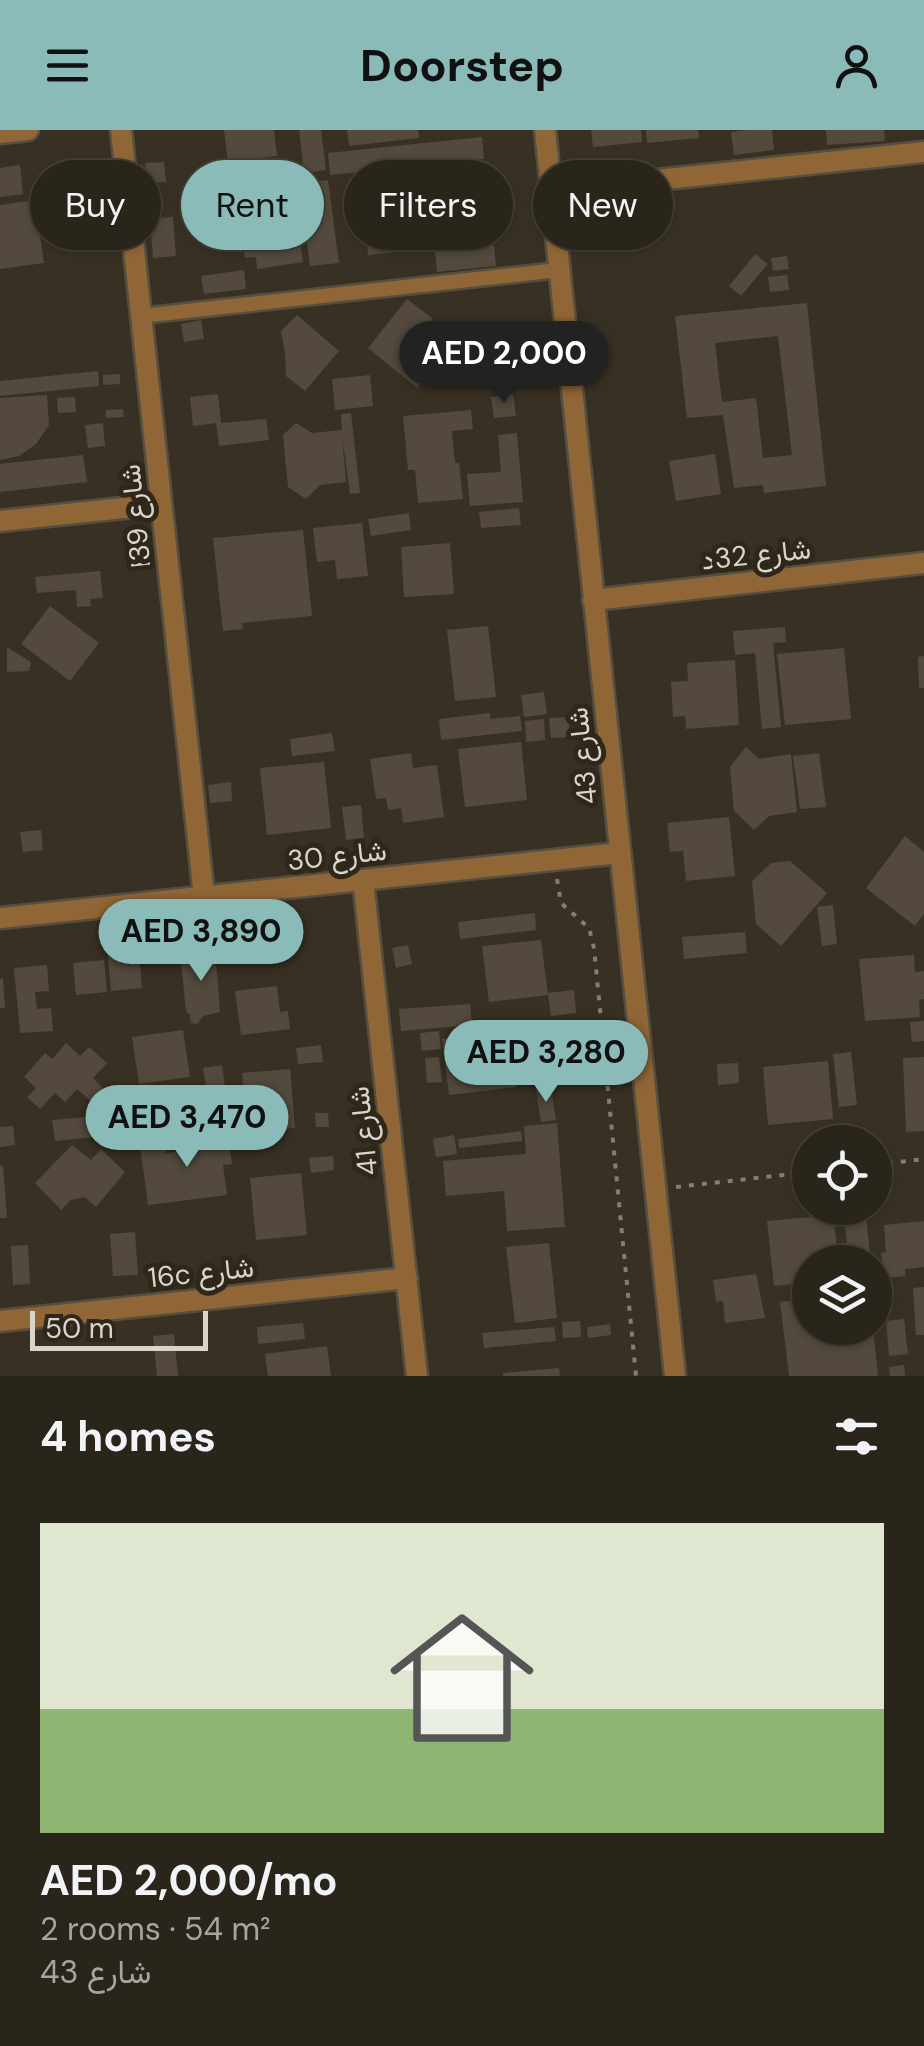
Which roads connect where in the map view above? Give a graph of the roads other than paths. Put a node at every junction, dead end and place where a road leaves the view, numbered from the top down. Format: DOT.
graph roads {
  1 [pos="28,130"];
  2 [pos="121,130"];
  3 [pos="544,130"];
  4 [pos="0,133"];
  5 [pos="924,152"];
  6 [pos="547,160"];
  7 [pos="673,178"];
  8 [pos="557,250"];
  9 [pos="559,270"];
  10 [pos="141,316"];
  11 [pos="161,504"];
  12 [pos="0,521"];
  13 [pos="924,562"];
  14 [pos="594,600"];
  15 [pos="620,853"];
  16 [pos="363,880"];
  17 [pos="204,896"];
  18 [pos="0,918"];
  19 [pos="407,1278"];
  20 [pos="0,1321"];
  21 [pos="418,1376"];
  22 [pos="675,1376"];
  1 -- 4 [label="street"];
  2 -- 10 [label="street, شارع 39ا"];
  3 -- 6 [label="street, شارع 43"];
  5 -- 7 [label="street"];
  8 -- 9 [label="street, شارع 43"];
  9 -- 10 [label="lane"];
  9 -- 14 [label="street, شارع 43"];
  10 -- 11 [label="street, شارع 39ا"];
  11 -- 12 [label="street"];
  11 -- 17 [label="street, شارع 39ا"];
  13 -- 14 [label="street, شارع 32د"];
  14 -- 15 [label="street, شارع 43"];
  15 -- 16 [label="street, شارع 30"];
  15 -- 22 [label="street, شارع 43"];
  16 -- 17 [label="street, شارع 30"];
  16 -- 19 [label="street, شارع 41"];
  17 -- 18 [label="street, شارع 30"];
  19 -- 20 [label="street, 16c شارع"];
  19 -- 21 [label="street, شارع 41"];
}
